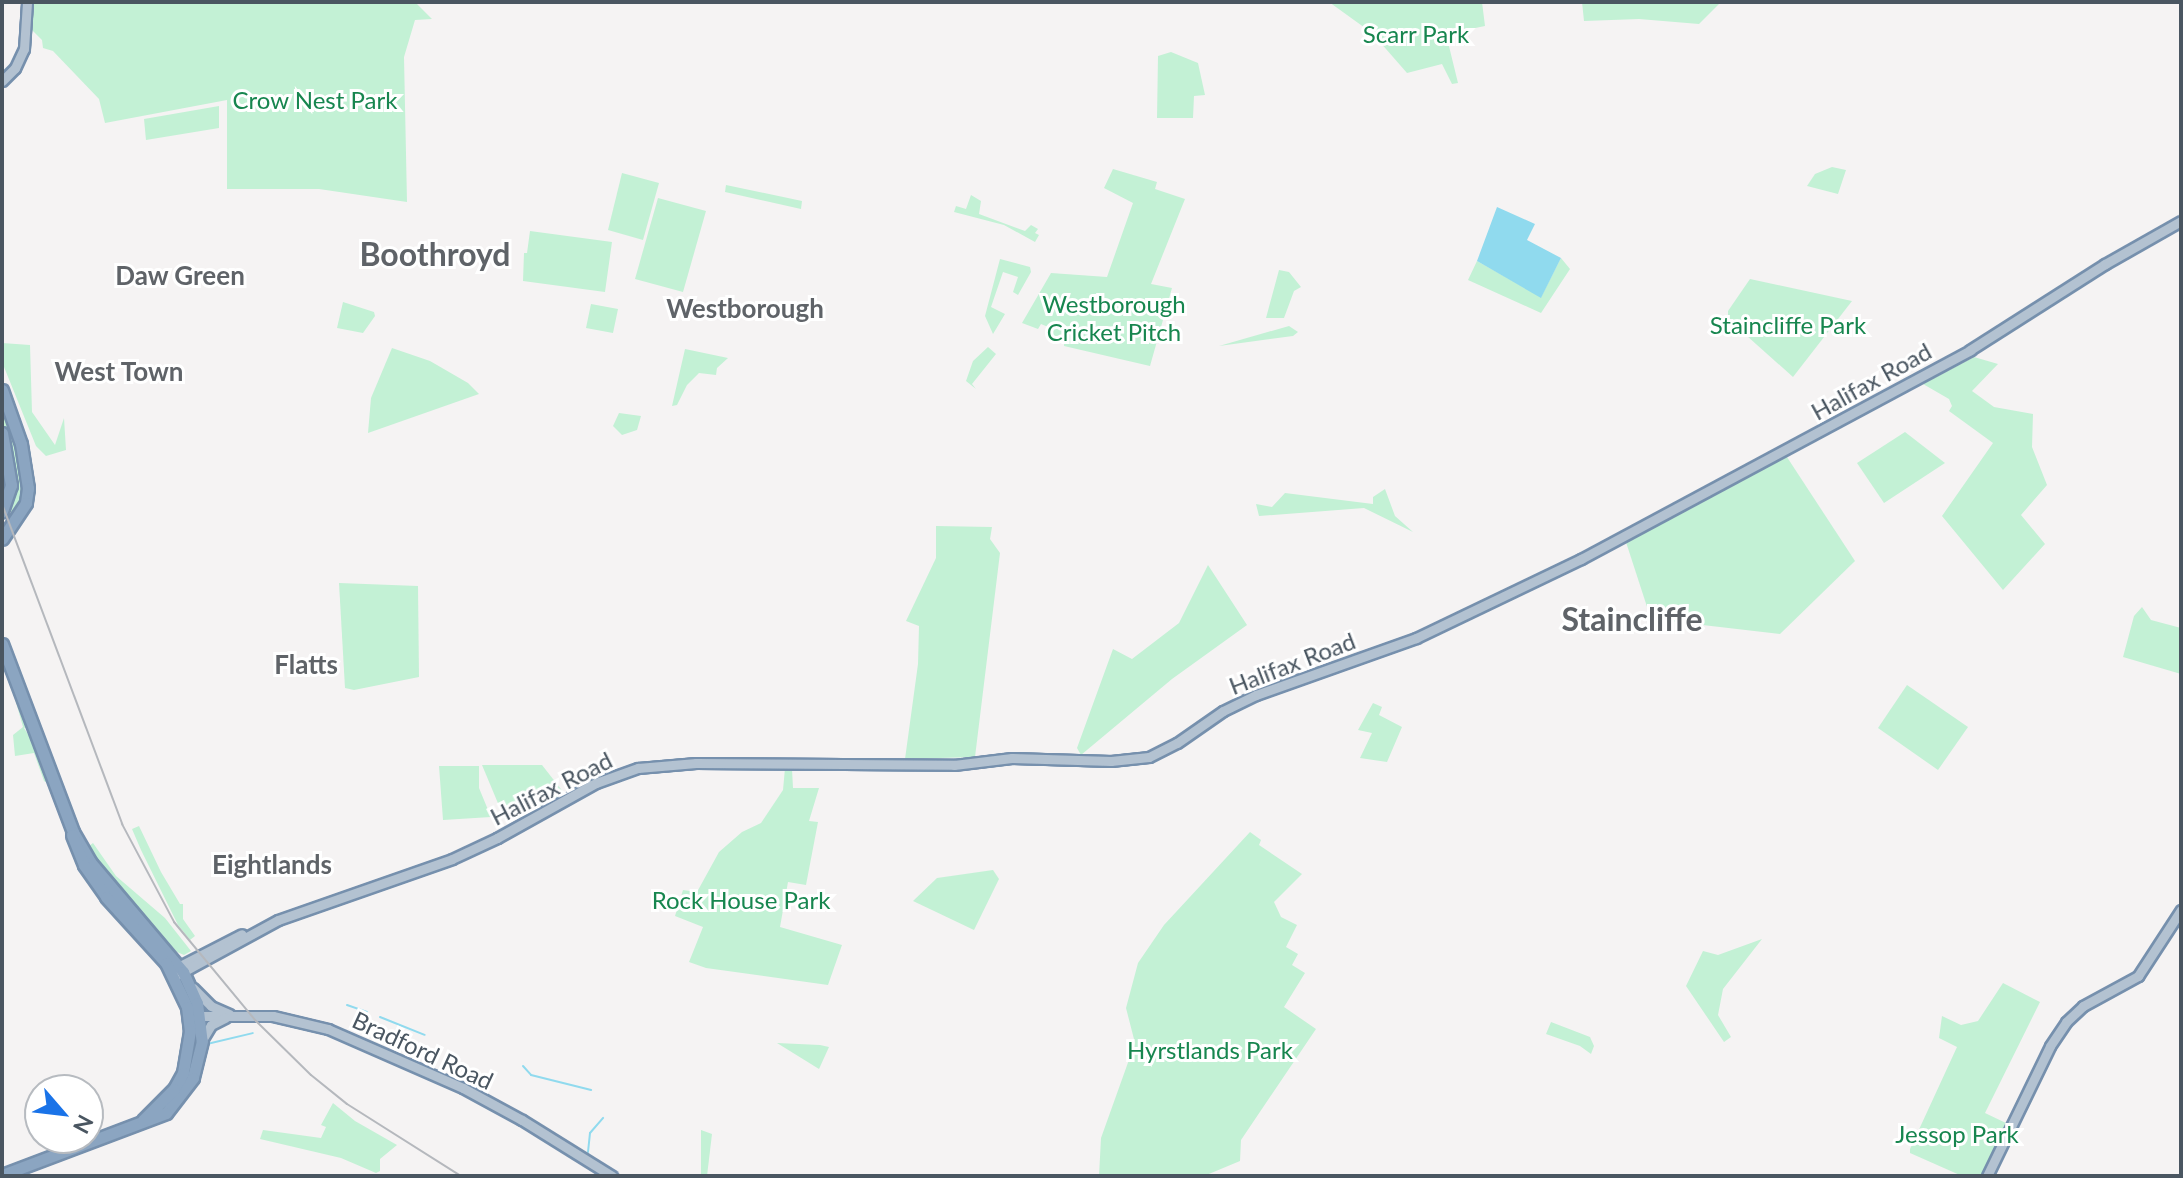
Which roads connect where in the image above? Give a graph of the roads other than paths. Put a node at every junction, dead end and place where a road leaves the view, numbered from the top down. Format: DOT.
graph roads {
  1 [pos="27,2"];
  2 [pos="2,81"];
  3 [pos="2181,221"];
  4 [pos="2,390"];
  5 [pos="4,438"];
  6 [pos="2,511"];
  7 [pos="2,539"];
  8 [pos="2,644"];
  9 [pos="2181,910"];
  10 [pos="177,971"];
  11 [pos="192,987"];
  12 [pos="196,1014"];
  13 [pos="230,1015"];
  14 [pos="202,1041"];
  15 [pos="140,1123"];
  16 [pos="2,1175"];
  17 [pos="612,1176"];
  18 [pos="1987,1176"];
  1 -- 2 [label="main road"];
  3 -- 10 [label="main road, Halifax Road"];
  4 -- 7 [label="highway"];
  5 -- 6 [label="highway"];
  8 -- 10 [label="highway"];
  9 -- 18 [label="main road"];
  10 -- 11 [label="highway"];
  10 -- 12 [label="highway"];
  11 -- 12 [label="highway"];
  11 -- 13 [label="main road"];
  12 -- 13 [label="main road, Bradford Road"];
  12 -- 14 [label="highway"];
  12 -- 15 [label="highway"];
  13 -- 14 [label="main road"];
  13 -- 17 [label="main road, Bradford Road"];
  14 -- 15 [label="highway"];
  15 -- 16 [label="highway"];
}
